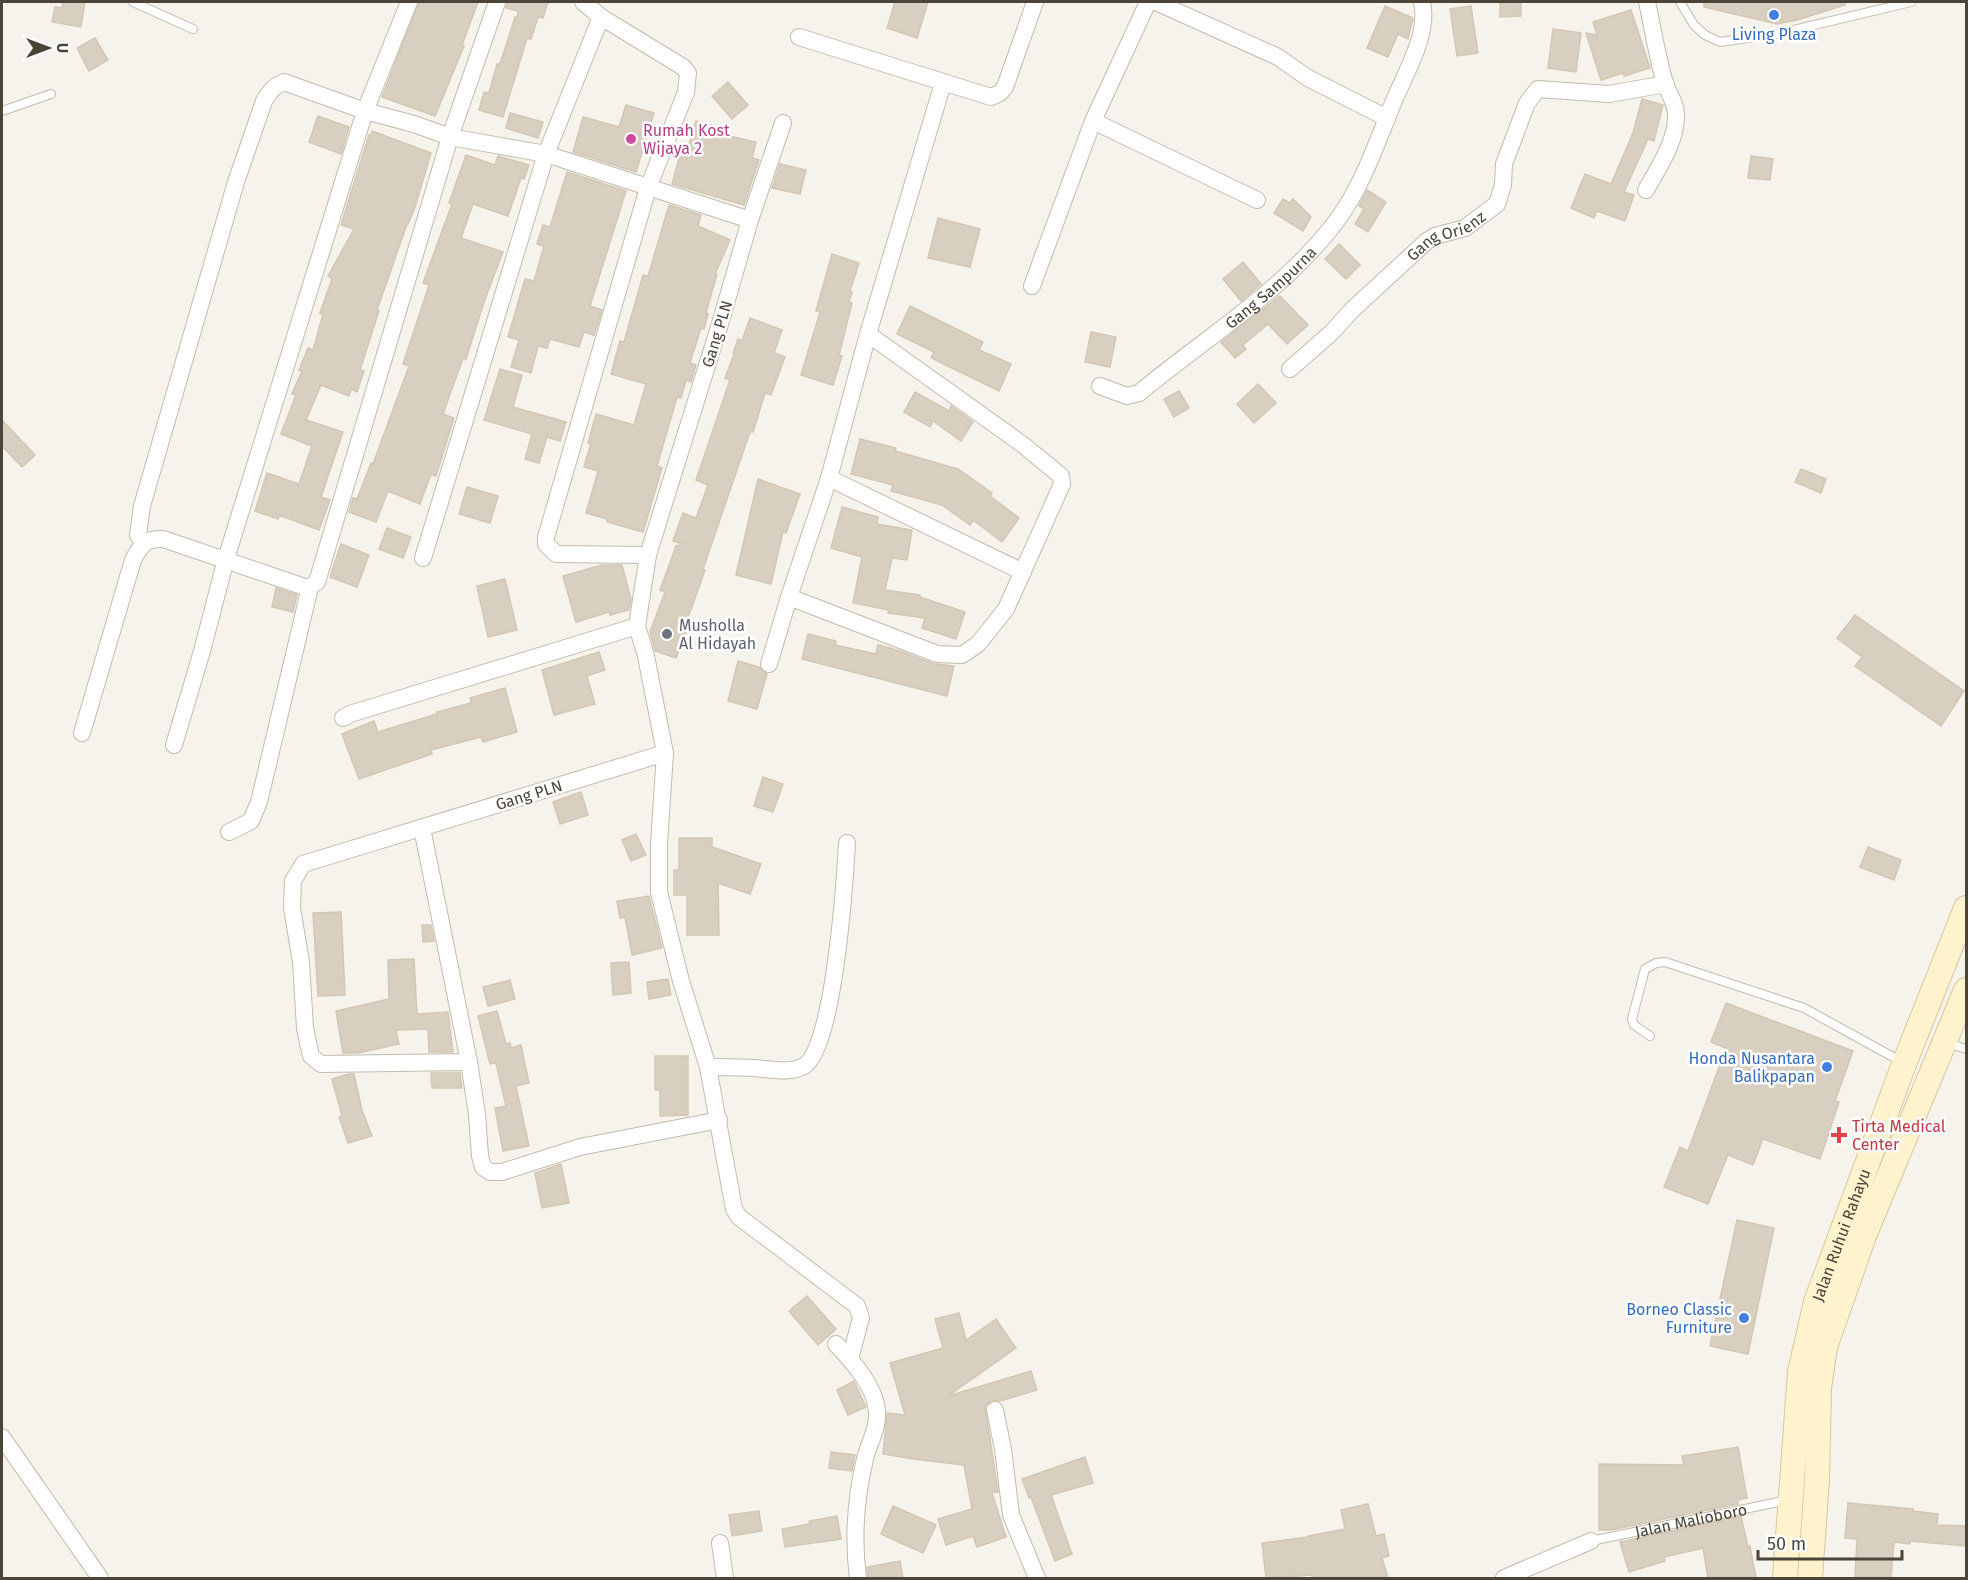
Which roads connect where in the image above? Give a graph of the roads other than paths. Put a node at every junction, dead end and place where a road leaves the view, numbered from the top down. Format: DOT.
graph roads {
  1 [pos="133,2"];
  2 [pos="409,2"];
  3 [pos="497,2"];
  4 [pos="583,2"];
  5 [pos="1035,2"];
  6 [pos="1148,2"];
  7 [pos="1156,2"];
  8 [pos="1422,2"];
  9 [pos="1647,2"];
  10 [pos="1680,2"];
  11 [pos="1911,2"];
  12 [pos="601,17"];
  13 [pos="193,29"];
  14 [pos="799,37"];
  15 [pos="943,83"];
  16 [pos="1665,84"];
  17 [pos="51,93"];
  18 [pos="2,111"];
  19 [pos="365,111"];
  20 [pos="1387,118"];
  21 [pos="1093,121"];
  22 [pos="783,123"];
  23 [pos="450,136"];
  24 [pos="546,153"];
  25 [pos="648,188"];
  26 [pos="1646,190"];
  27 [pos="1257,200"];
  28 [pos="750,220"];
  29 [pos="1032,286"];
  30 [pos="868,334"];
  31 [pos="1290,369"];
  32 [pos="1100,386"];
  33 [pos="830,478"];
  34 [pos="144,544"];
  35 [pos="648,555"];
  36 [pos="423,558"];
  37 [pos="226,559"];
  38 [pos="1023,572"];
  39 [pos="310,587"];
  40 [pos="789,597"];
  41 [pos="637,626"];
  42 [pos="769,664"];
  43 [pos="343,718"];
  44 [pos="82,733"];
  45 [pos="174,745"];
  46 [pos="665,753"];
  47 [pos="422,828"];
  48 [pos="229,832"];
  49 [pos="847,843"];
  50 [pos="1966,908"];
  51 [pos="1966,990"];
  52 [pos="1916,1032"];
  53 [pos="1650,1036"];
  54 [pos="1956,1046"];
  55 [pos="469,1062"];
  56 [pos="1904,1064"];
  57 [pos="708,1067"];
  58 [pos="719,1120"];
  59 [pos="836,1344"];
  60 [pos="850,1359"];
  61 [pos="995,1410"];
  62 [pos="2,1437"];
  63 [pos="1791,1499"];
  64 [pos="1591,1541"];
  65 [pos="720,1543"];
  66 [pos="100,1578"];
  67 [pos="725,1578"];
  68 [pos="858,1578"];
  69 [pos="1037,1578"];
  70 [pos="1504,1578"];
  71 [pos="1785,1578"];
  72 [pos="1810,1578"];
  1 -- 13 [label="lane"];
  2 -- 19 [label="street"];
  3 -- 23 [label="street"];
  4 -- 12 [label="street"];
  5 -- 15 [label="street"];
  6 -- 21 [label="street"];
  7 -- 20 [label="street"];
  8 -- 20 [label="street, Gang Sampurna"];
  9 -- 16 [label="street"];
  10 -- 11 [label="lane"];
  12 -- 24 [label="street"];
  12 -- 25 [label="street"];
  14 -- 15 [label="street"];
  15 -- 30 [label="street"];
  16 -- 26 [label="street"];
  16 -- 31 [label="street, Gang Orienz"];
  17 -- 18 [label="lane"];
  19 -- 23 [label="street"];
  19 -- 34 [label="street"];
  19 -- 37 [label="street"];
  20 -- 32 [label="street, Gang Sampurna"];
  21 -- 27 [label="street"];
  21 -- 29 [label="street"];
  22 -- 28 [label="street, Gang PLN"];
  23 -- 24 [label="street"];
  23 -- 39 [label="street"];
  24 -- 25 [label="street"];
  24 -- 36 [label="street"];
  25 -- 28 [label="street"];
  25 -- 35 [label="street"];
  28 -- 35 [label="street, Gang PLN"];
  30 -- 33 [label="street"];
  30 -- 38 [label="street"];
  33 -- 38 [label="street"];
  33 -- 40 [label="street"];
  34 -- 37 [label="street"];
  34 -- 44 [label="street"];
  35 -- 41 [label="street, Gang PLN"];
  37 -- 39 [label="street"];
  37 -- 45 [label="street"];
  38 -- 40 [label="street"];
  39 -- 48 [label="street"];
  40 -- 42 [label="street"];
  41 -- 43 [label="street"];
  41 -- 46 [label="street, Gang PLN"];
  46 -- 47 [label="street, Gang PLN"];
  46 -- 57 [label="street"];
  47 -- 55 [label="street"];
  47 -- 55 [label="street, Gang PLN"];
  49 -- 57 [label="street"];
  50 -- 52 [label="main road, Jalan Ruhui Rahayu"];
  51 -- 54 [label="main road, Jalan Ruhui Rahayu"];
  52 -- 54 [label="main road"];
  52 -- 56 [label="main road, Jalan Ruhui Rahayu"];
  53 -- 56 [label="lane"];
  54 -- 72 [label="main road, Jalan Ruhui Rahayu"];
  55 -- 58 [label="street"];
  56 -- 63 [label="main road, Jalan Ruhui Rahayu"];
  57 -- 58 [label="street"];
  58 -- 60 [label="street"];
  59 -- 60 [label="street"];
  60 -- 68 [label="street"];
  61 -- 69 [label="street"];
  62 -- 66 [label="street"];
  63 -- 64 [label="lane, Jalan Malioboro"];
  63 -- 71 [label="main road, Jalan Ruhui Rahayu"];
  64 -- 70 [label="street"];
  65 -- 67 [label="street"];
}
